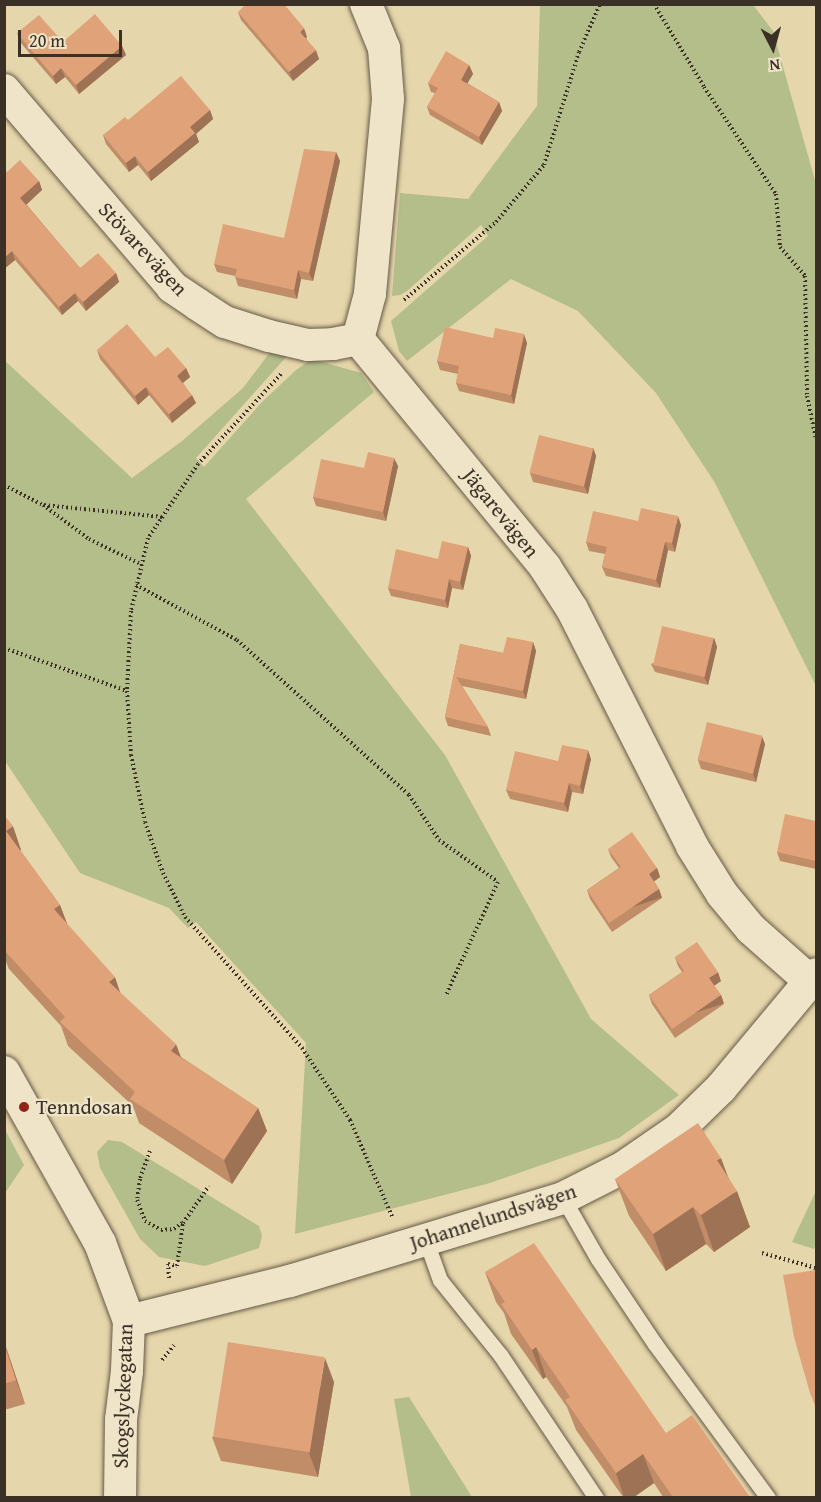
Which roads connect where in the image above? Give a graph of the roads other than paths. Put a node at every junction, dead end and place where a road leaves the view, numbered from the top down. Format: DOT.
graph roads {
  1 [pos="366,4"];
  2 [pos="4,90"];
  3 [pos="358,339"];
  4 [pos="814,978"];
  5 [pos="4,1072"];
  6 [pos="563,1198"];
  7 [pos="415,1244"];
  8 [pos="129,1321"];
  9 [pos="120,1497"];
  10 [pos="596,1497"];
  11 [pos="768,1497"];
  1 -- 3 [label="street"];
  2 -- 3 [label="street, Stövarevägen"];
  3 -- 4 [label="street, Jägarevägen"];
  4 -- 6 [label="street, Johannelundsvägen"];
  5 -- 8 [label="street, Skogslyckegatan"];
  6 -- 7 [label="street, Johannelundsvägen"];
  6 -- 11 [label="lane"];
  7 -- 8 [label="street, Johannelundsvägen"];
  7 -- 10 [label="lane"];
  8 -- 9 [label="street, Skogslyckegatan"];
}
